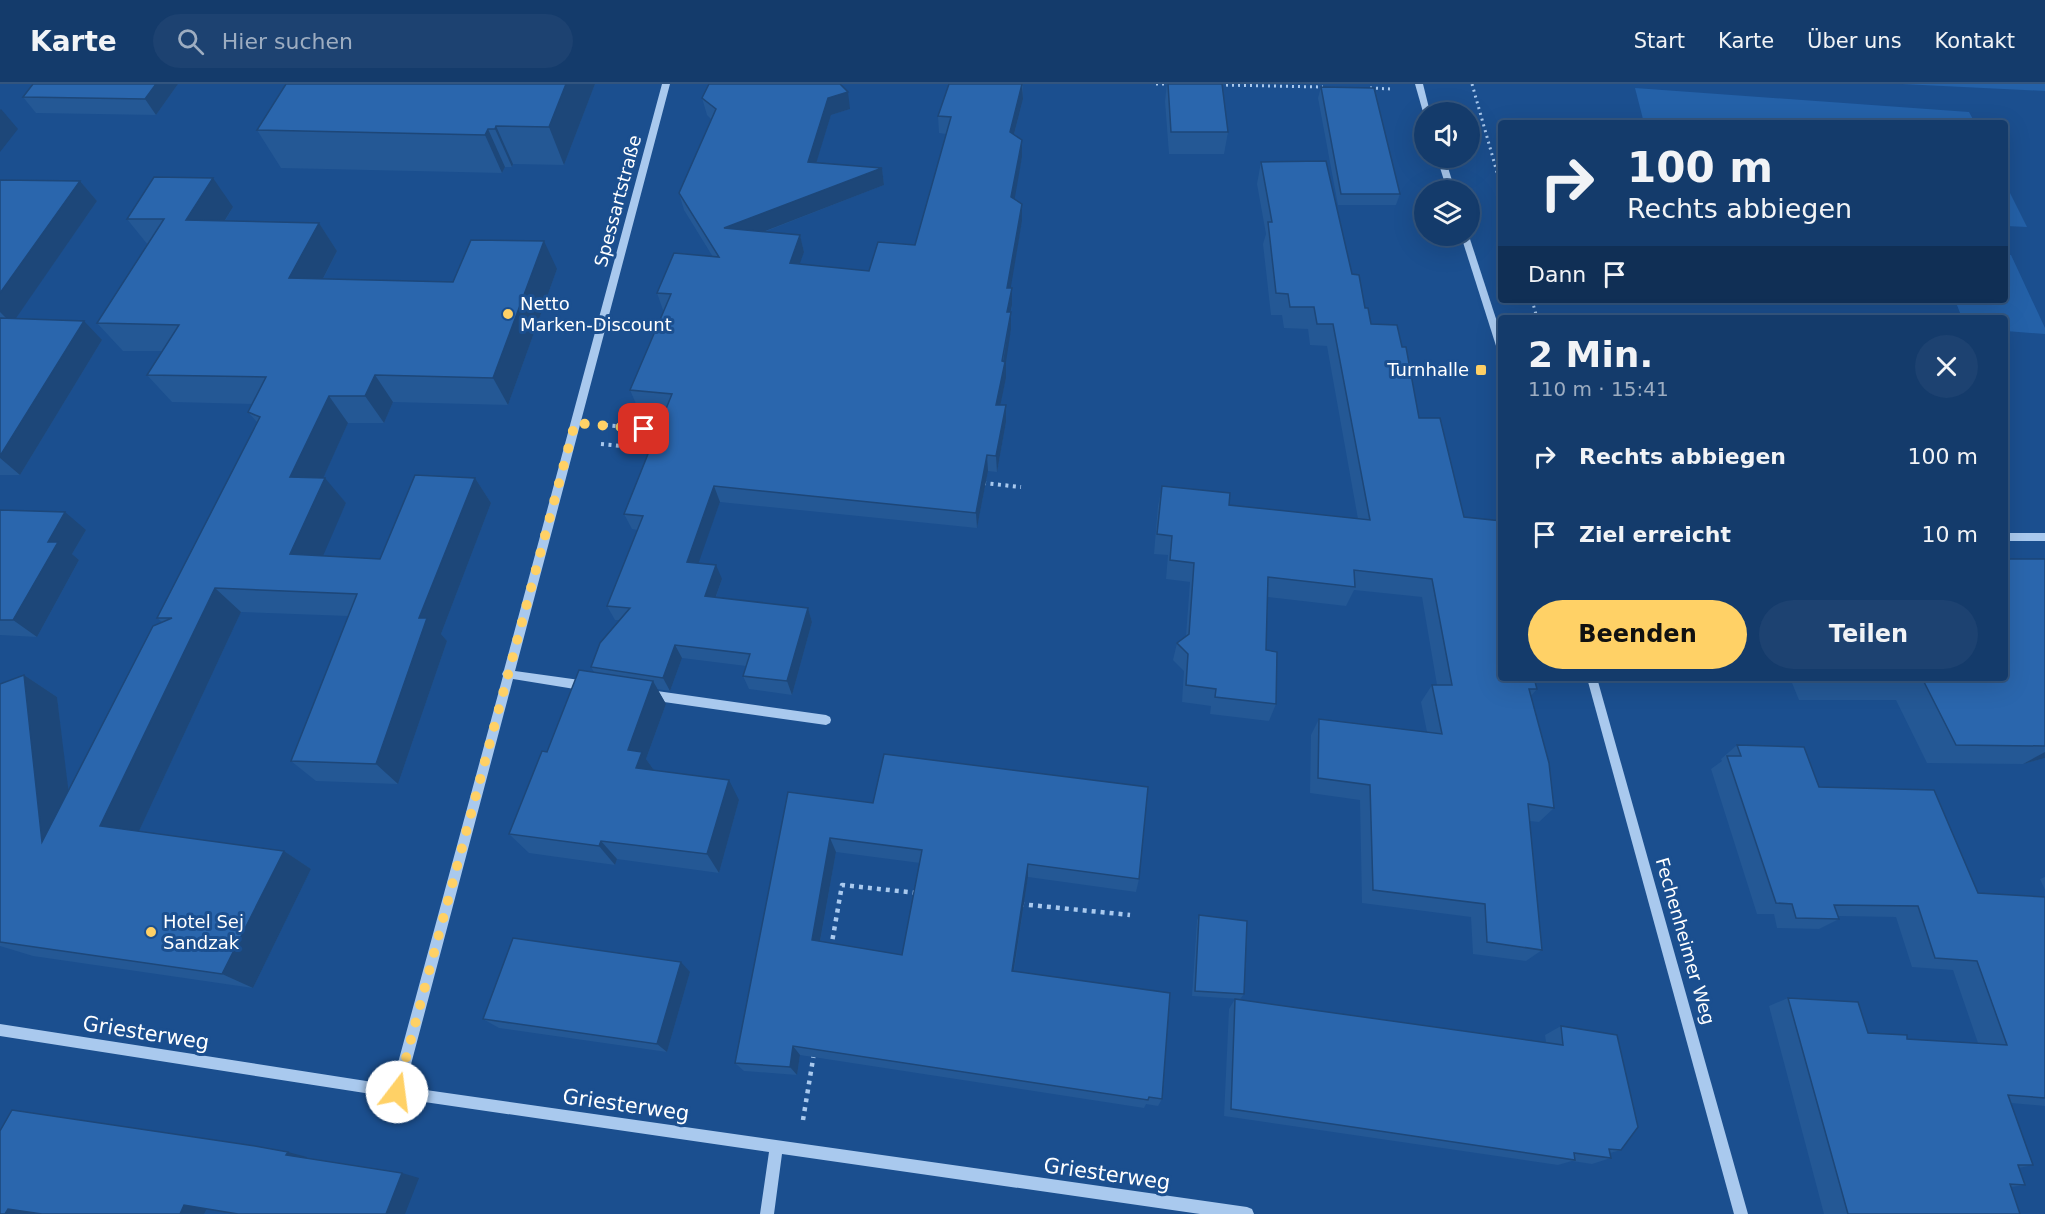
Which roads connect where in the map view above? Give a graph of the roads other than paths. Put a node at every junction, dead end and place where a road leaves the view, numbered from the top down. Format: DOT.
graph roads {
  1 [pos="666,84"];
  2 [pos="1420,87"];
  3 [pos="1424,102"];
  4 [pos="1468,246"];
  5 [pos="1498,339"];
  6 [pos="2008,537"];
  7 [pos="2045,537"];
  8 [pos="507,674"];
  9 [pos="1593,681"];
  10 [pos="602,688"];
  11 [pos="637,693"];
  12 [pos="826,720"];
  13 [pos="0,1030"];
  14 [pos="397,1092"];
  15 [pos="777,1146"];
  16 [pos="767,1214"];
  17 [pos="1247,1214"];
  18 [pos="1741,1214"];
  1 -- 8 [label="street, Spessartstraße"];
  2 -- 3 [label="street"];
  4 -- 5 [label="street"];
  6 -- 7 [label="street"];
  8 -- 10 [label="street"];
  8 -- 14 [label="street, Spessartstraße"];
  9 -- 18 [label="street, Fechenheimer Weg"];
  11 -- 12 [label="street"];
  13 -- 14 [label="street, Griesterweg"];
  14 -- 15 [label="street, Griesterweg"];
  15 -- 16 [label="street"];
  15 -- 17 [label="street, Griesterweg"];
}
